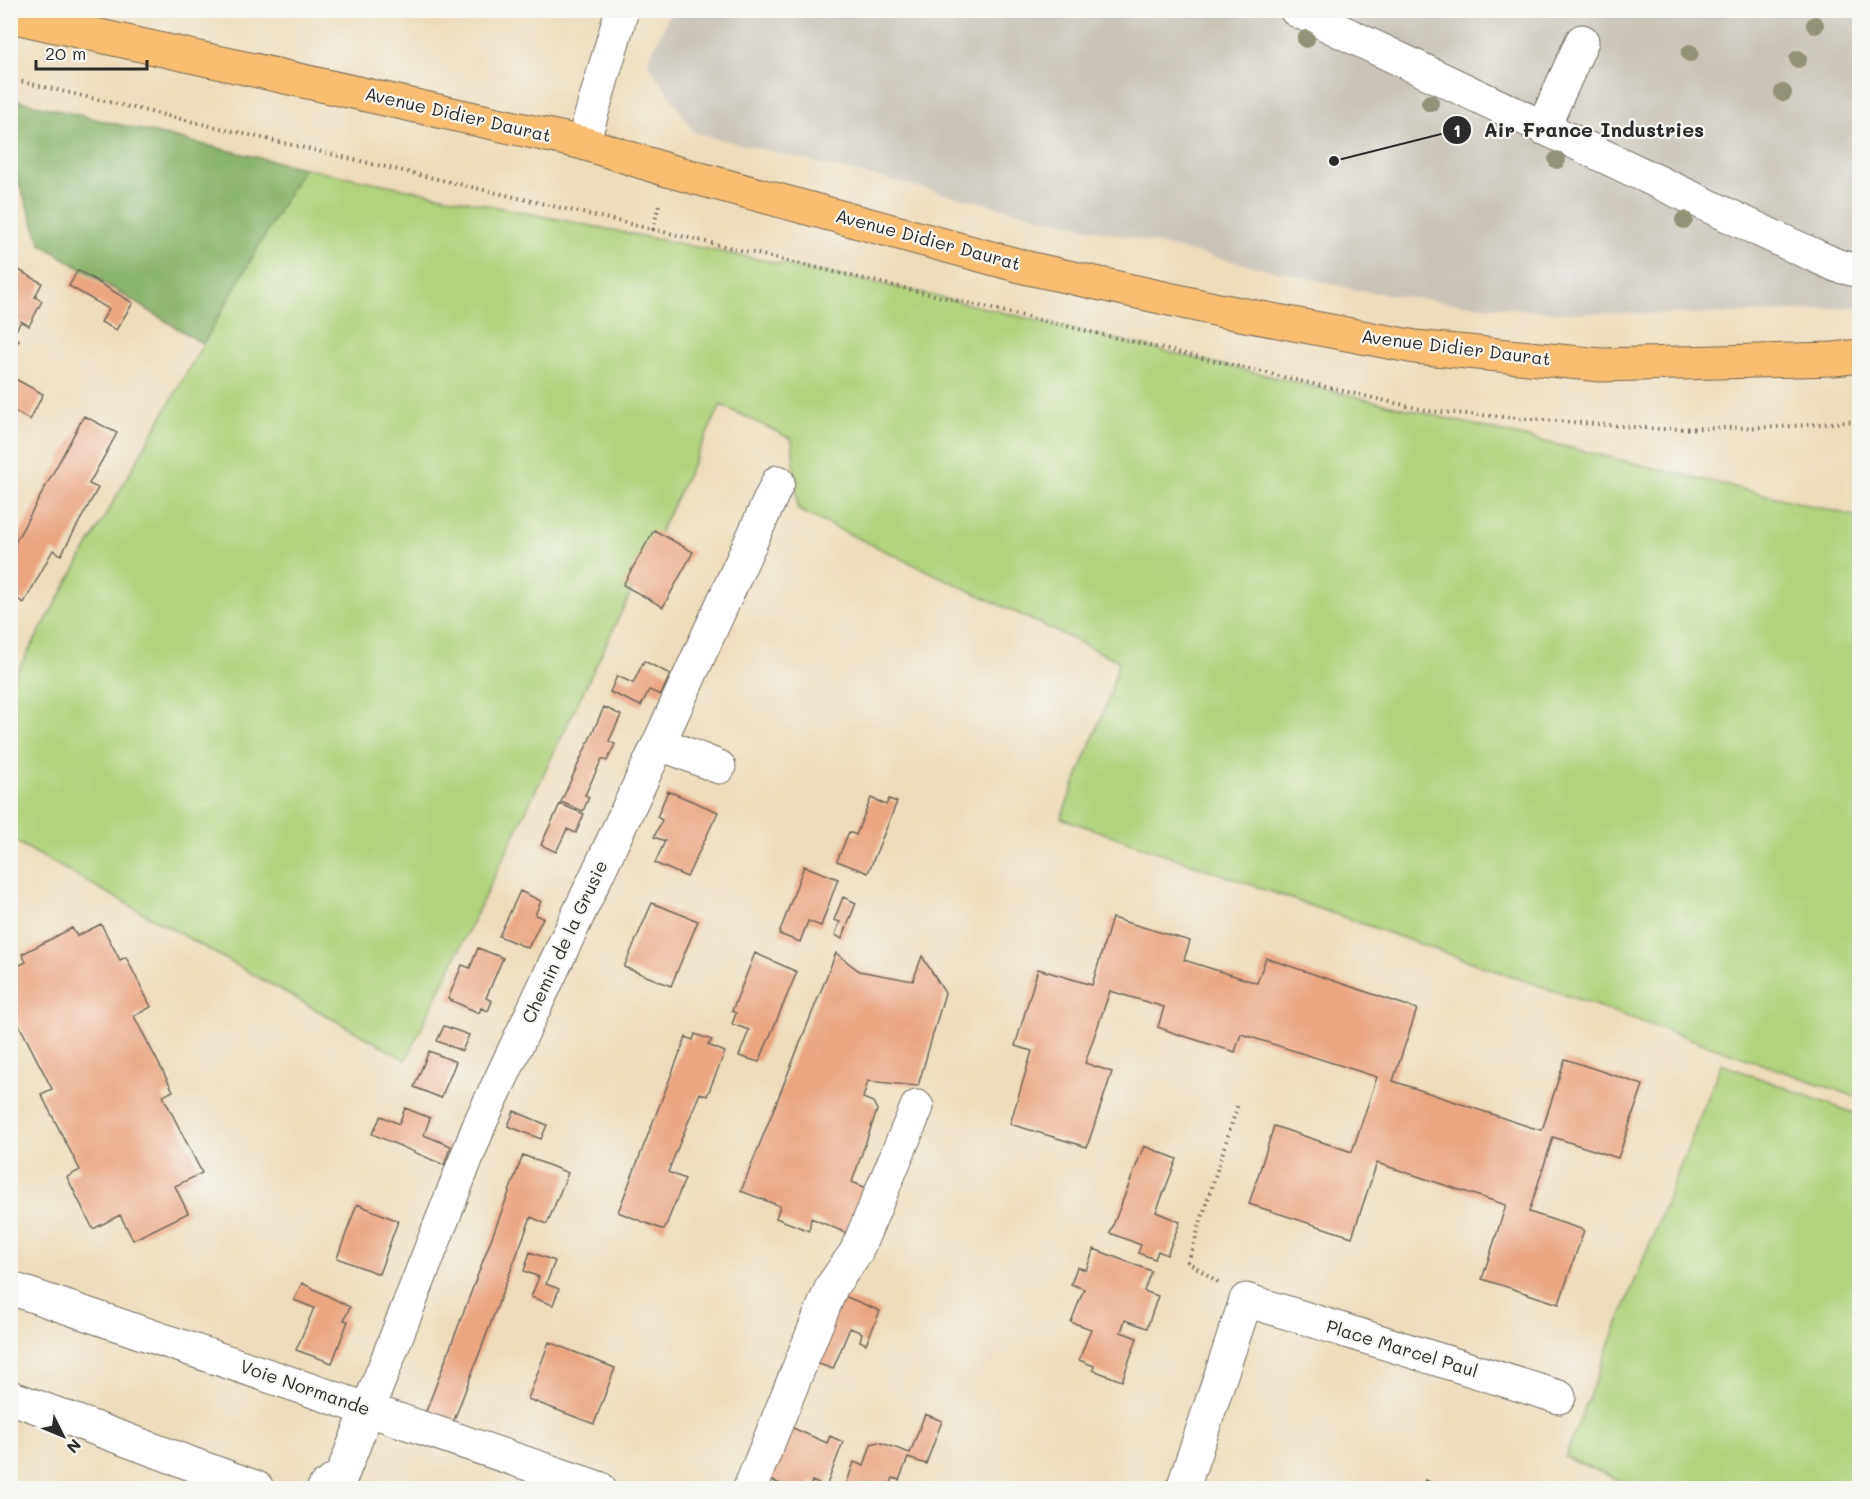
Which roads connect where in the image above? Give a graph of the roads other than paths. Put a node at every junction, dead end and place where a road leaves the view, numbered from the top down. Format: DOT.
graph roads {
  1 [pos="622,10"];
  2 [pos="1296,10"];
  3 [pos="10,16"];
  4 [pos="1582,41"];
  5 [pos="1543,128"];
  6 [pos="582,143"];
  7 [pos="1860,271"];
  8 [pos="1860,356"];
  9 [pos="778,482"];
  10 [pos="659,743"];
  11 [pos="719,767"];
  12 [pos="917,1107"];
  13 [pos="10,1288"];
  14 [pos="10,1397"];
  15 [pos="1559,1397"];
  16 [pos="369,1410"];
  17 [pos="257,1488"];
  18 [pos="324,1488"];
  19 [pos="599,1488"];
  20 [pos="750,1488"];
  21 [pos="1183,1488"];
  1 -- 6 [label="street"];
  2 -- 5 [label="street"];
  3 -- 6 [label="main road, Avenue Didier Daurat"];
  4 -- 5 [label="street"];
  5 -- 7 [label="street"];
  6 -- 8 [label="main road, Avenue Didier Daurat"];
  9 -- 10 [label="street, Chemin de la Grusie"];
  10 -- 11 [label="street"];
  10 -- 16 [label="street, Chemin de la Grusie"];
  12 -- 20 [label="street"];
  13 -- 16 [label="street, Voie Normande"];
  14 -- 17 [label="street"];
  15 -- 21 [label="street, Place Marcel Paul"];
  16 -- 18 [label="street, Chemin de la Grusie"];
  16 -- 19 [label="street, Voie Normande"];
}
